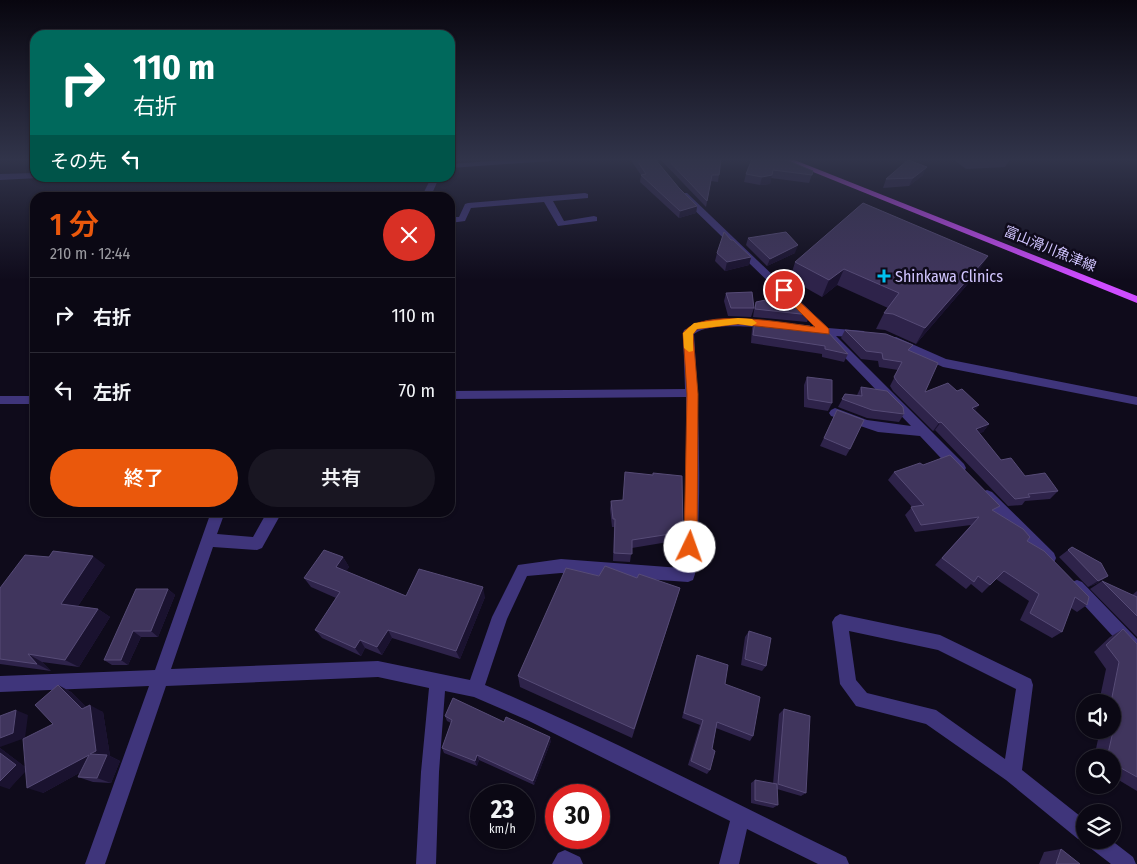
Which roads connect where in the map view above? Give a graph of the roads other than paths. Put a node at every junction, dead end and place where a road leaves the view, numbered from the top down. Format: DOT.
graph roads {
  1 [pos="543,199"];
  2 [pos="547,199"];
  3 [pos="690,199"];
  4 [pos="886,199"];
  5 [pos="594,219"];
  6 [pos="455,220"];
  7 [pos="1137,300"];
  8 [pos="777,326"];
  9 [pos="797,328"];
  10 [pos="826,332"];
  11 [pos="869,334"];
  12 [pos="884,336"];
  13 [pos="692,394"];
  14 [pos="455,395"];
  15 [pos="0,400"];
  16 [pos="30,400"];
  17 [pos="1137,402"];
  18 [pos="834,413"];
  19 [pos="924,432"];
  20 [pos="216,517"];
  21 [pos="271,517"];
  22 [pos="208,540"];
  23 [pos="1137,650"];
  24 [pos="160,677"];
  25 [pos="438,681"];
  26 [pos="0,684"];
  27 [pos="475,689"];
  28 [pos="1012,774"];
  29 [pos="741,815"];
  30 [pos="1076,825"];
  31 [pos="1107,849"];
  32 [pos="95,864"];
  33 [pos="426,864"];
  34 [pos="562,864"];
  35 [pos="573,864"];
  36 [pos="729,864"];
  37 [pos="839,864"];
  38 [pos="1126,864"];
  1 -- 6 [label="street"];
  2 -- 5 [label="street"];
  3 -- 10 [label="street"];
  4 -- 7 [label="main road, 富山滑川魚津線"];
  8 -- 13 [label="street"];
  9 -- 10 [label="street"];
  10 -- 11 [label="street"];
  10 -- 19 [label="street"];
  12 -- 17 [label="street"];
  13 -- 14 [label="street"];
  13 -- 27 [label="street"];
  15 -- 16 [label="street"];
  18 -- 19 [label="street"];
  19 -- 23 [label="street"];
  20 -- 22 [label="street"];
  21 -- 22 [label="street"];
  22 -- 24 [label="street"];
  24 -- 25 [label="street"];
  24 -- 26 [label="street"];
  24 -- 32 [label="street"];
  25 -- 27 [label="street"];
  25 -- 33 [label="street"];
  27 -- 29 [label="street"];
  28 -- 28 [label="street"];
  28 -- 30 [label="street"];
  29 -- 36 [label="street"];
  29 -- 37 [label="street"];
  31 -- 38 [label="street"];
  34 -- 35 [label="street"];
}
